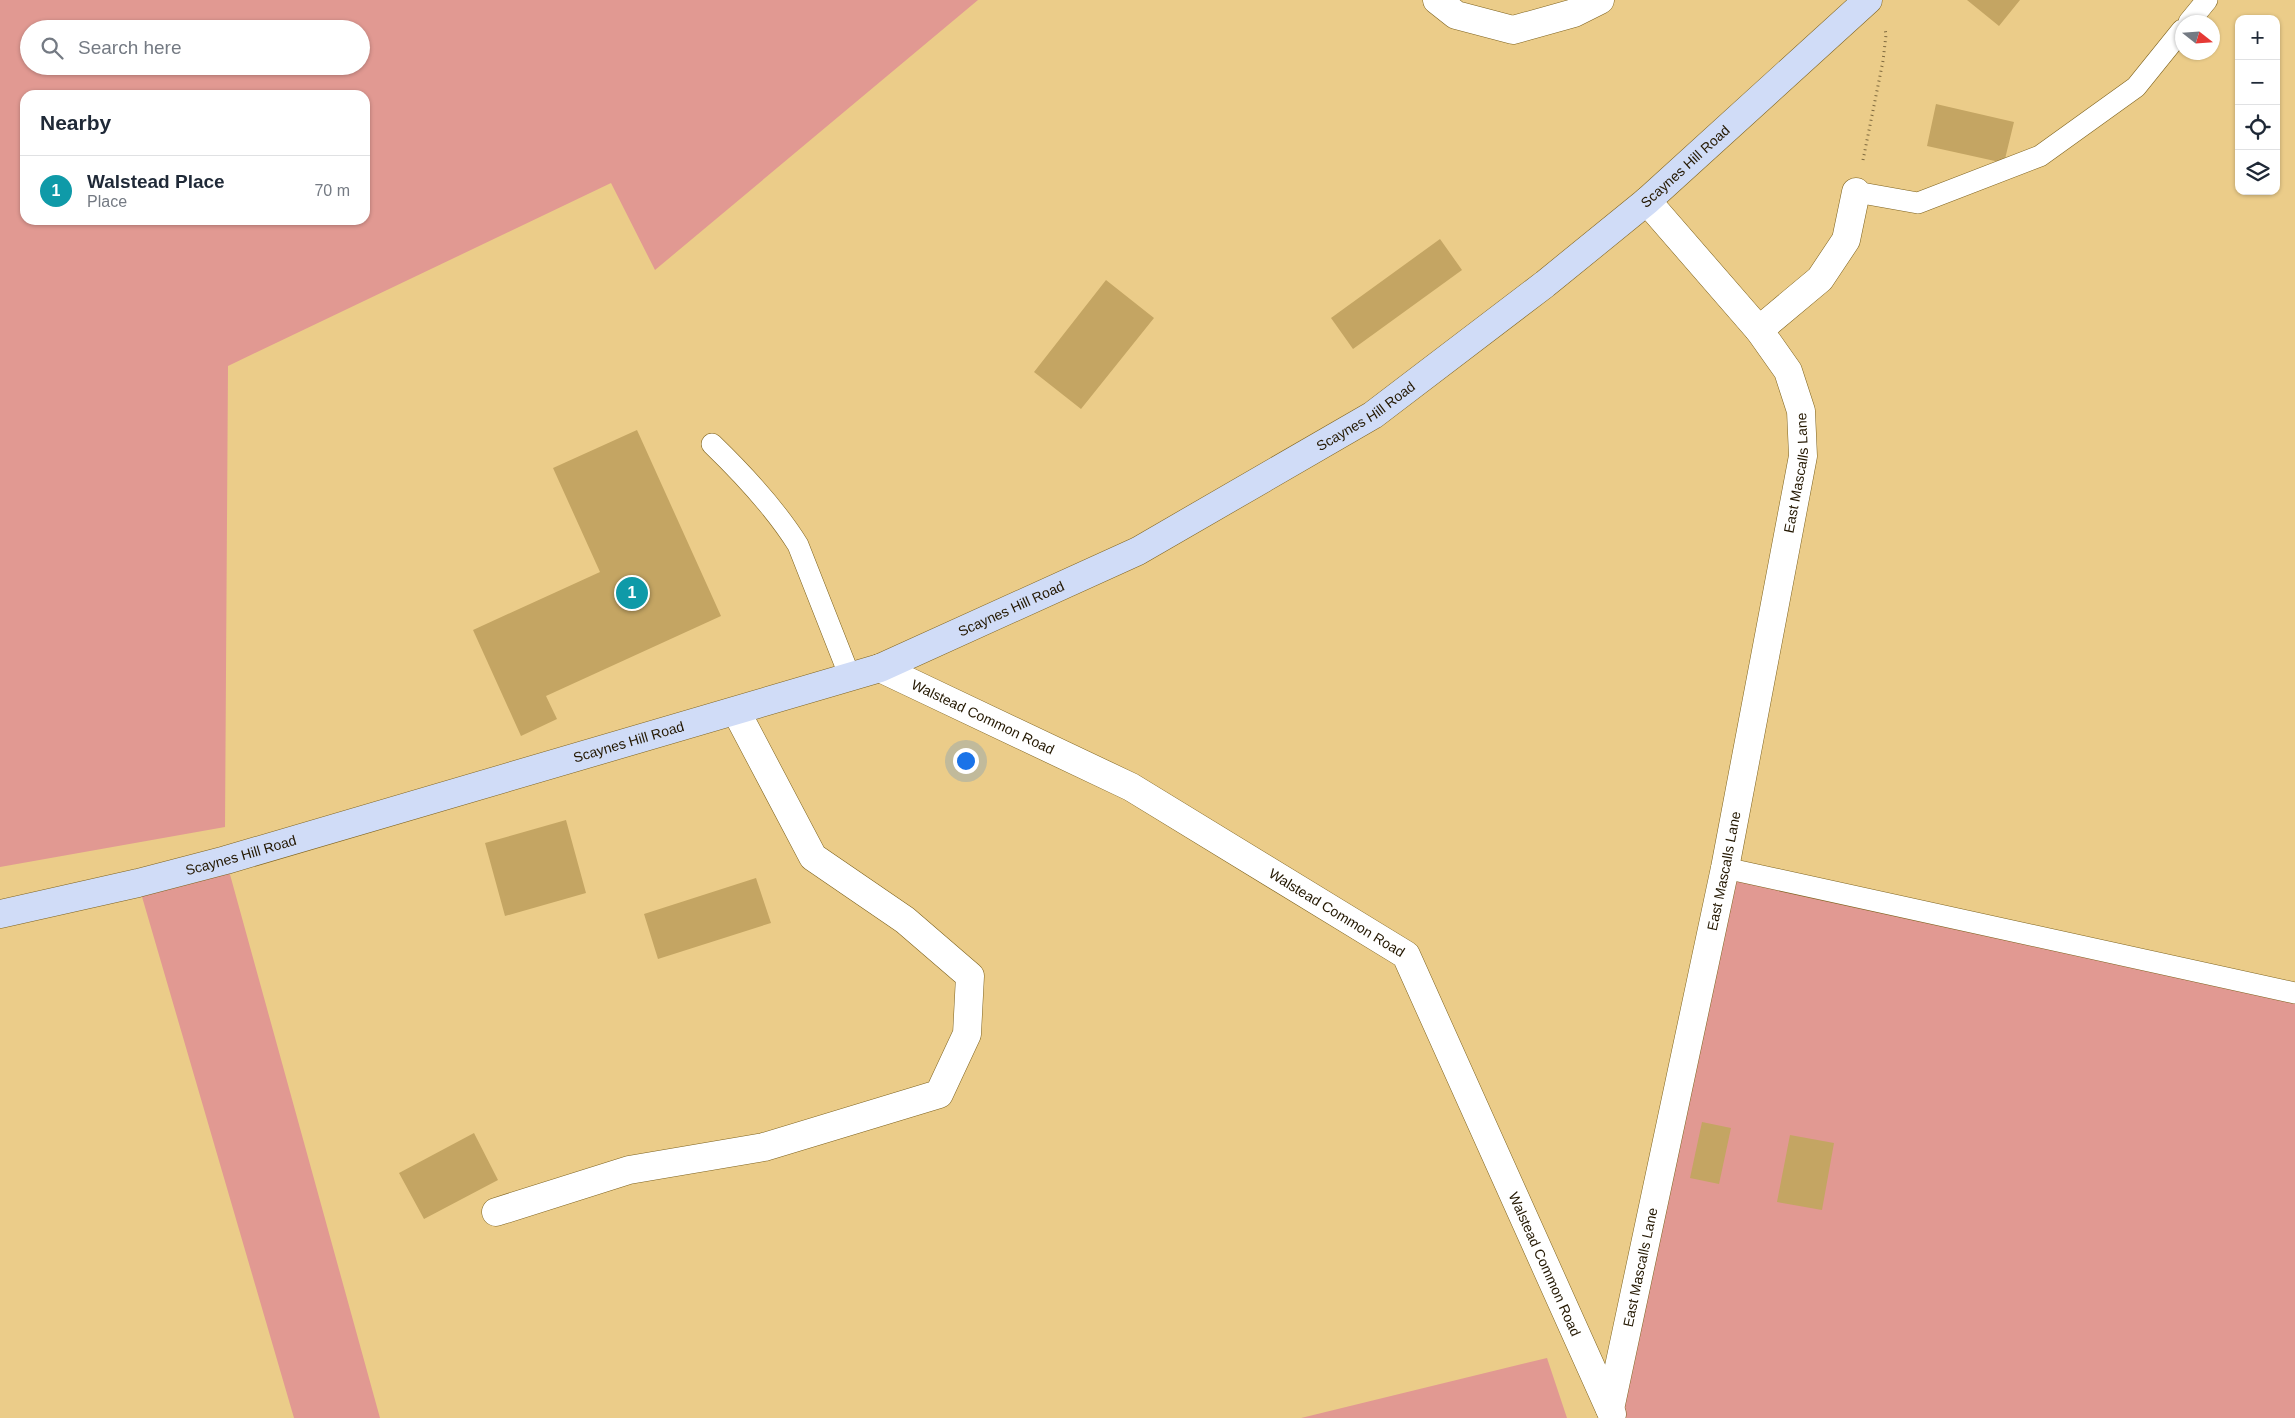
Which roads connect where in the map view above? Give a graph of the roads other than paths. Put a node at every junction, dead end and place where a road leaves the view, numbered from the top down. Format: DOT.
graph roads {
  1 [pos="1437,0"];
  2 [pos="1600,0"];
  3 [pos="1868,0"];
  4 [pos="2207,0"];
  5 [pos="2195,15"];
  6 [pos="2175,39"];
  7 [pos="1856,192"];
  8 [pos="1647,201"];
  9 [pos="1759,330"];
  10 [pos="712,444"];
  11 [pos="880,668"];
  12 [pos="850,677"];
  13 [pos="736,711"];
  14 [pos="1725,868"];
  15 [pos="0,914"];
  16 [pos="2295,993"];
  17 [pos="496,1212"];
  18 [pos="1612,1413"];
  1 -- 2 [label="street"];
  3 -- 8 [label="main road, Scaynes Hill Road"];
  4 -- 5 [label="lane"];
  6 -- 7 [label="lane"];
  7 -- 9 [label="street"];
  8 -- 9 [label="street, East Mascalls Lane"];
  8 -- 11 [label="main road, Scaynes Hill Road"];
  9 -- 14 [label="street, East Mascalls Lane"];
  10 -- 12 [label="lane"];
  11 -- 12 [label="main road, Scaynes Hill Road"];
  11 -- 18 [label="street, Walstead Common Road"];
  12 -- 13 [label="main road, Scaynes Hill Road"];
  13 -- 15 [label="main road, Scaynes Hill Road"];
  13 -- 17 [label="street"];
  14 -- 16 [label="lane"];
  14 -- 18 [label="street, East Mascalls Lane"];
}
